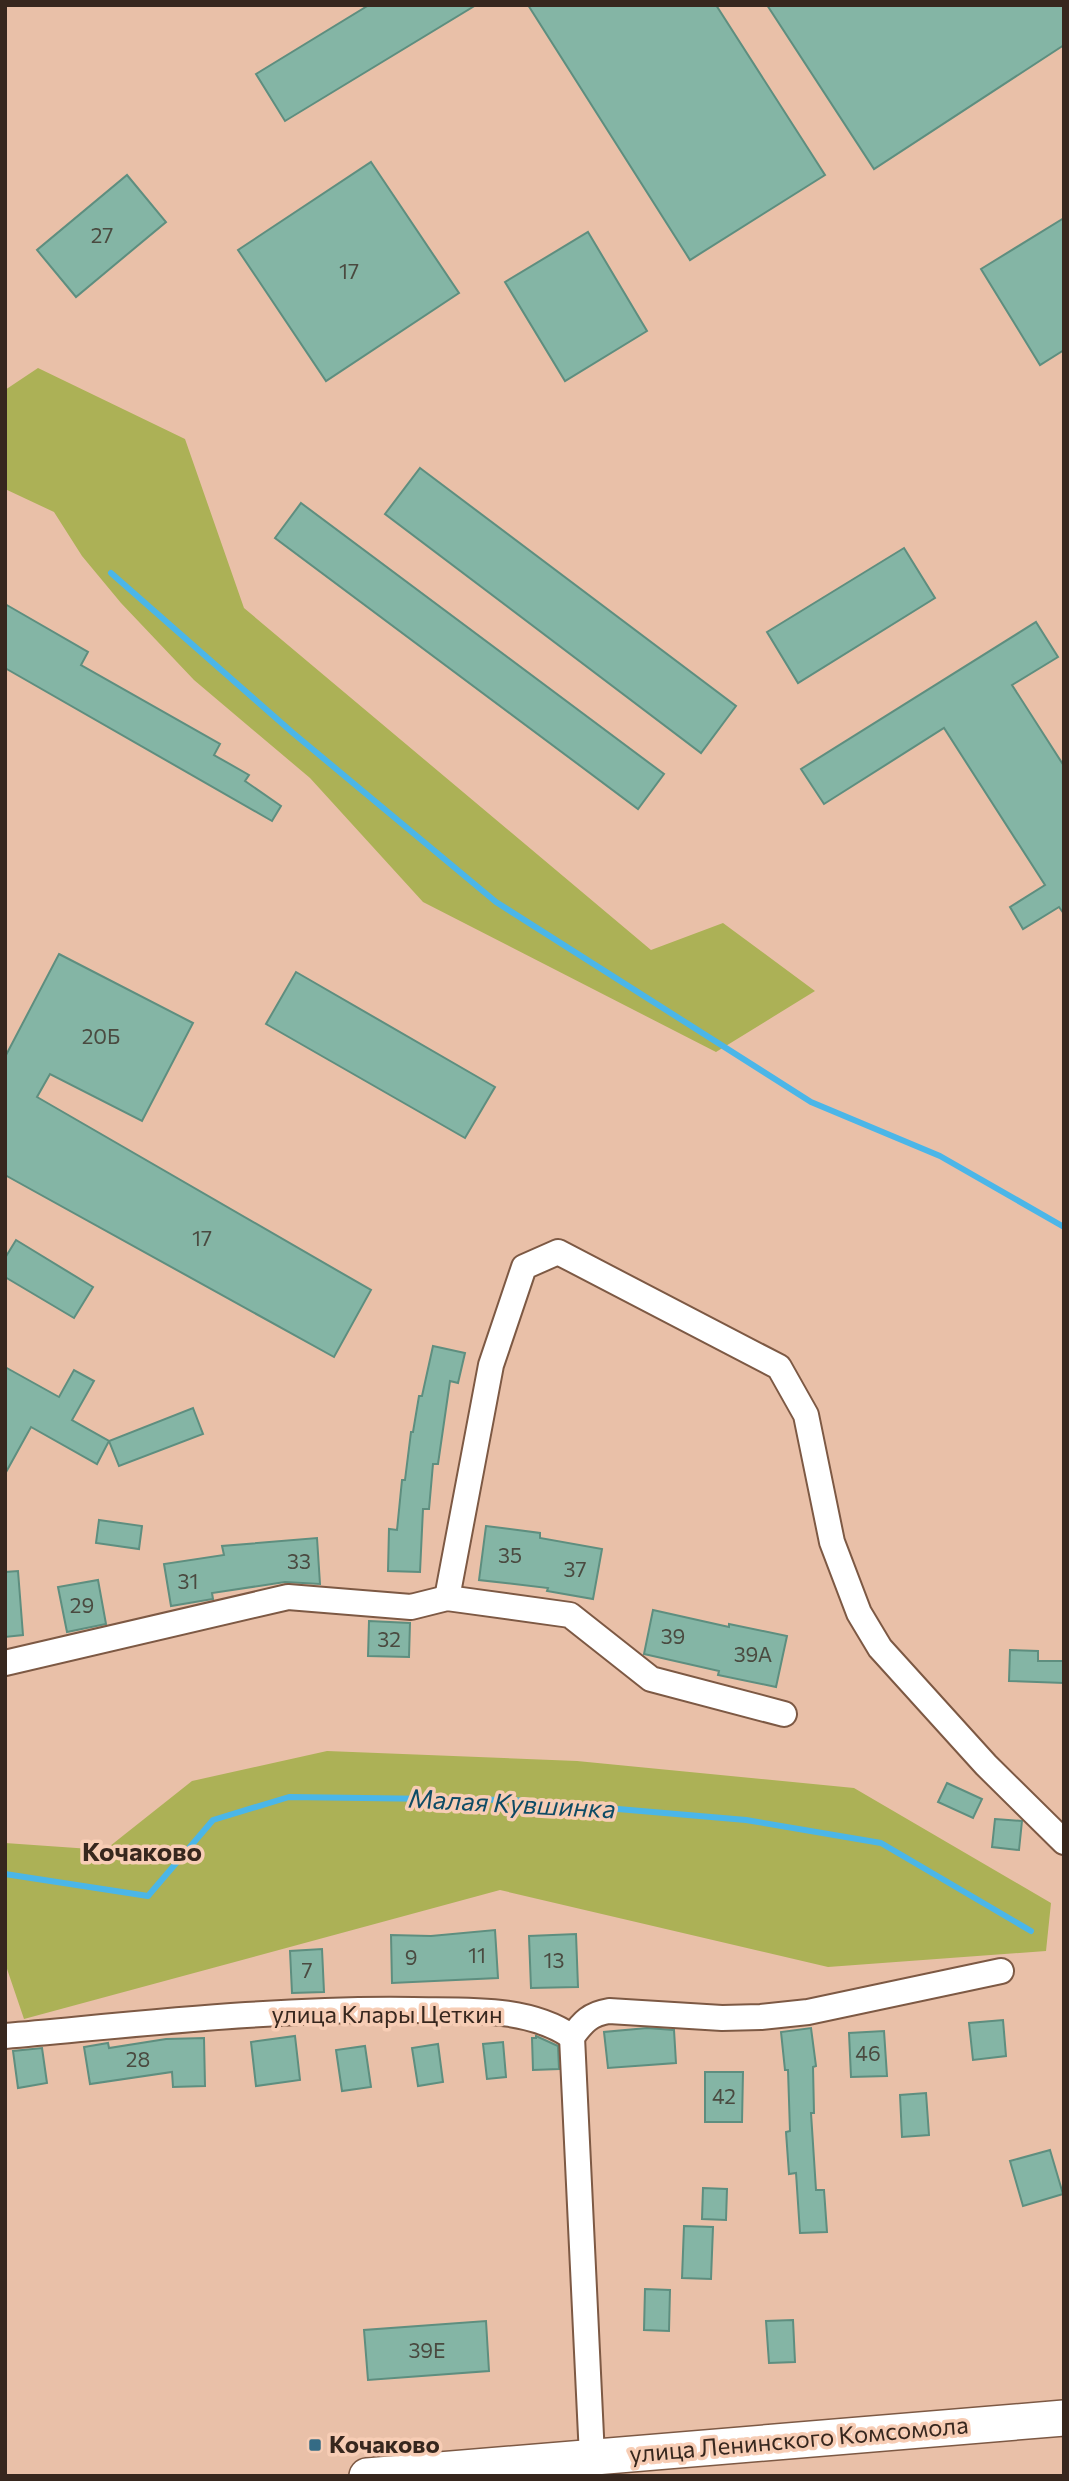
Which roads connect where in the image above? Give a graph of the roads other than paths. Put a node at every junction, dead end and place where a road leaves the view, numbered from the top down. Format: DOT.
graph roads {
  1 [pos="447,1598"];
  2 [pos="5,1663"];
  3 [pos="784,1714"];
  4 [pos="1064,1842"];
  5 [pos="1002,1971"];
  6 [pos="595,2013"];
  7 [pos="520,2016"];
  8 [pos="5,2036"];
  9 [pos="572,2037"];
  10 [pos="1064,2418"];
  11 [pos="592,2457"];
  12 [pos="367,2476"];
  1 -- 2 [label="street"];
  1 -- 3 [label="street"];
  1 -- 4 [label="street"];
  5 -- 6 [label="street"];
  6 -- 7 [label="street"];
  6 -- 9 [label="street"];
  7 -- 8 [label="street, улица Клары Цеткин"];
  7 -- 9 [label="street, улица Клары Цеткин"];
  9 -- 11 [label="street"];
  10 -- 11 [label="main road, улица Ленинского Комсомола"];
  11 -- 12 [label="main road, улица Ленинского Комсомола"];
}
